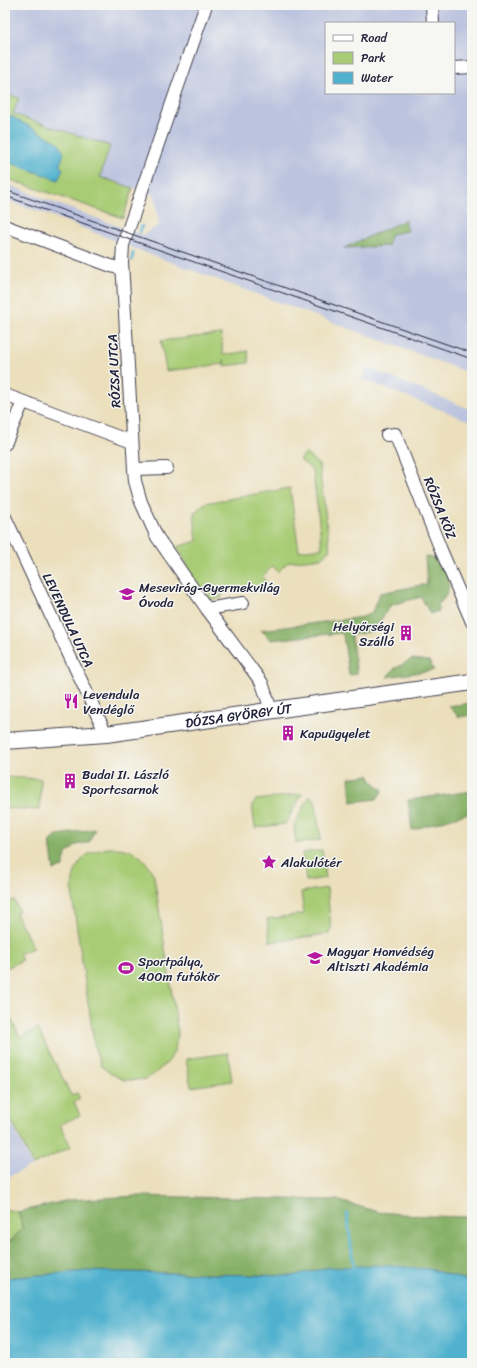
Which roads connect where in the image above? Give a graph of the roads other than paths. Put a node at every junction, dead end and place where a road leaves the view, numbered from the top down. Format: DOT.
graph roads {
  1 [pos="206,5"];
  2 [pos="432,5"];
  3 [pos="433,22"];
  4 [pos="472,67"];
  5 [pos="455,68"];
  6 [pos="5,226"];
  7 [pos="122,269"];
  8 [pos="5,395"];
  9 [pos="23,402"];
  10 [pos="387,435"];
  11 [pos="132,442"];
  12 [pos="5,444"];
  13 [pos="168,468"];
  14 [pos="134,469"];
  15 [pos="5,517"];
  16 [pos="243,603"];
  17 [pos="207,609"];
  18 [pos="472,622"];
  19 [pos="472,682"];
  20 [pos="271,710"];
  21 [pos="106,734"];
  22 [pos="5,741"];
  1 -- 7 [label="street, RÓZSA UTCA"];
  2 -- 3 [label="street"];
  4 -- 5 [label="street"];
  6 -- 7 [label="street"];
  7 -- 11 [label="street, RÓZSA UTCA"];
  8 -- 9 [label="street"];
  9 -- 11 [label="street"];
  9 -- 12 [label="street"];
  10 -- 18 [label="street, RÓZSA KÖZ"];
  11 -- 14 [label="street, RÓZSA UTCA"];
  13 -- 14 [label="street"];
  14 -- 17 [label="street, RÓZSA UTCA"];
  15 -- 21 [label="street, LEVENDULA UTCA"];
  16 -- 17 [label="street"];
  17 -- 20 [label="street, RÓZSA UTCA"];
  19 -- 20 [label="main road, DÓZSA GYÖRGY ÚT"];
  20 -- 21 [label="main road, DÓZSA GYÖRGY ÚT"];
  21 -- 22 [label="main road, DÓZSA GYÖRGY ÚT"];
}
